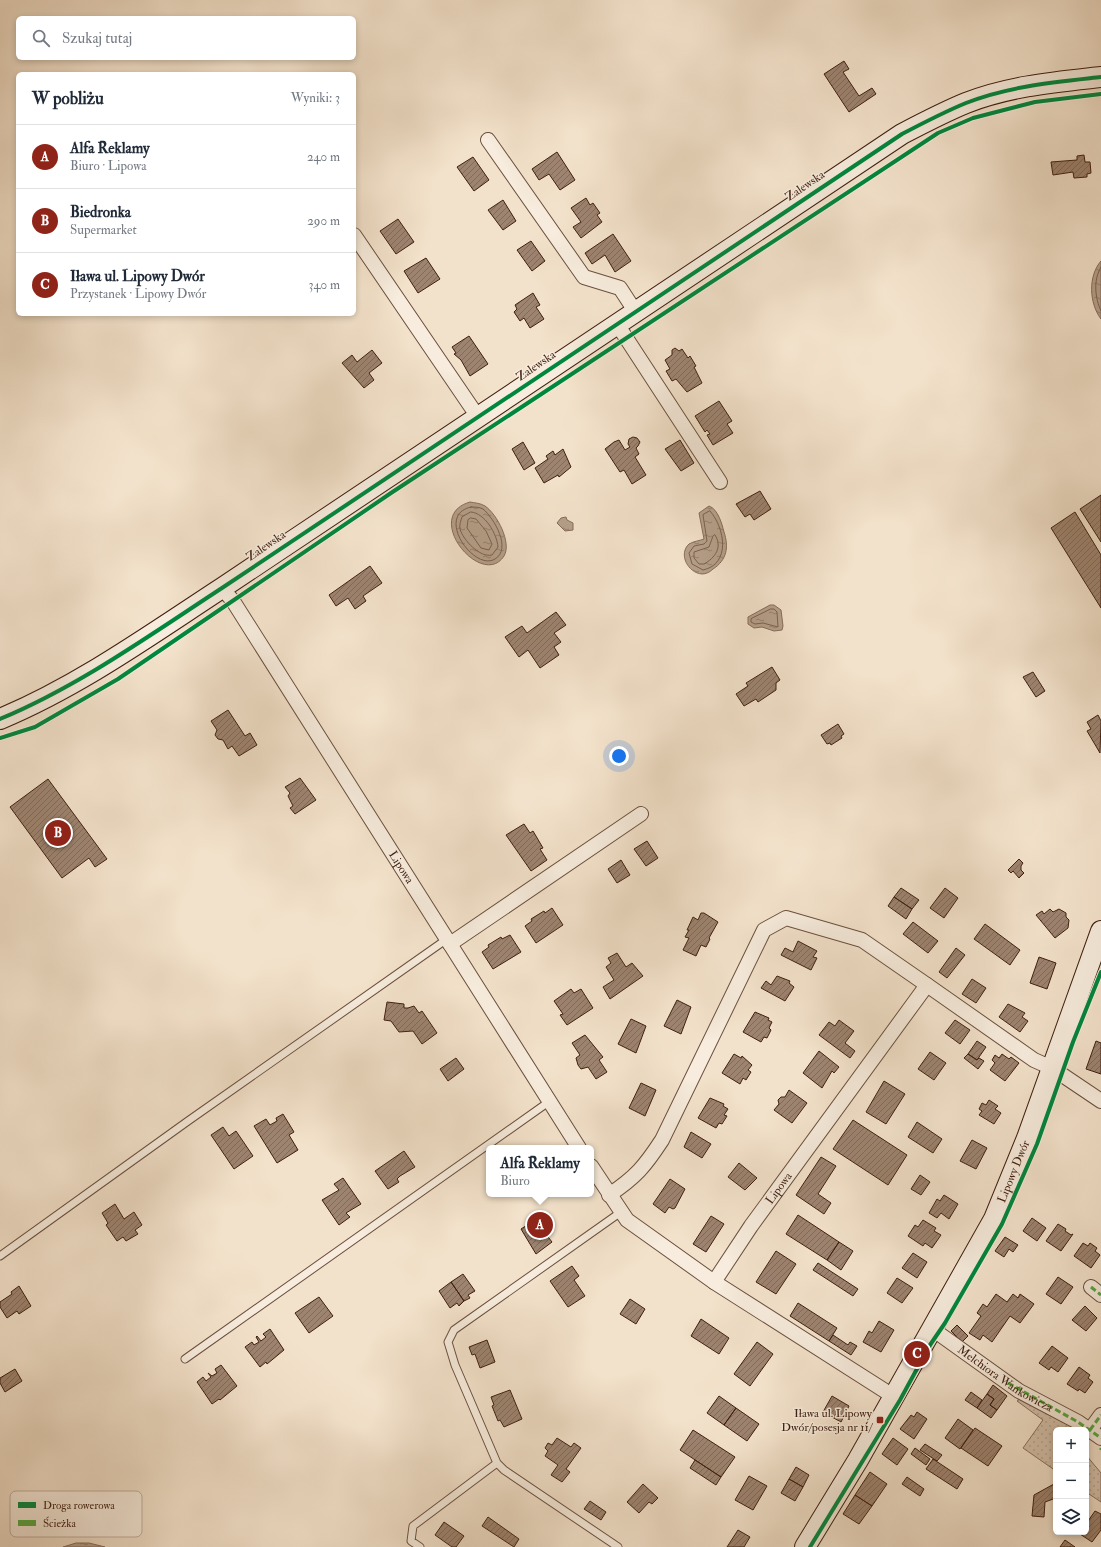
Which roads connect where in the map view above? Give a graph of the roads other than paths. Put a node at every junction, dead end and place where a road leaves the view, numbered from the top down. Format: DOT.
graph roads {
  1 [pos="1101,77"];
  2 [pos="488,140"];
  3 [pos="356,239"];
  4 [pos="635,311"];
  5 [pos="617,324"];
  6 [pos="478,417"];
  7 [pos="720,482"];
  8 [pos="222,588"];
  9 [pos="0,719"];
  10 [pos="641,814"];
  11 [pos="1100,934"];
  12 [pos="449,942"];
  13 [pos="928,985"];
  14 [pos="1052,1068"];
  15 [pos="550,1101"];
  16 [pos="1101,1102"];
  17 [pos="488,1145"];
  18 [pos="578,1145"];
  19 [pos="486,1146"];
  20 [pos="594,1171"];
  21 [pos="609,1195"];
  22 [pos="621,1212"];
  23 [pos="0,1256"];
  24 [pos="714,1282"];
  25 [pos="931,1328"];
  26 [pos="185,1359"];
  27 [pos="893,1396"];
  28 [pos="1101,1415"];
  29 [pos="1096,1434"];
  30 [pos="497,1463"];
  31 [pos="420,1547"];
  32 [pos="618,1547"];
  33 [pos="805,1547"];
  1 -- 4 [label="street, Zalewska"];
  2 -- 4 [label="street"];
  3 -- 6 [label="street"];
  4 -- 5 [label="street, Zalewska"];
  5 -- 6 [label="street, Zalewska"];
  5 -- 7 [label="street"];
  6 -- 8 [label="street, Zalewska"];
  8 -- 9 [label="street, Zalewska"];
  8 -- 12 [label="street, Lipowa"];
  10 -- 12 [label="street"];
  11 -- 14 [label="street, Lipowy Dwór"];
  12 -- 15 [label="street, Lipowa"];
  12 -- 23 [label="lane"];
  13 -- 14 [label="street"];
  13 -- 21 [label="street"];
  13 -- 24 [label="street, Lipowa"];
  14 -- 16 [label="street"];
  14 -- 25 [label="street, Lipowy Dwór"];
  15 -- 17 [label="lane"];
  15 -- 18 [label="street, Lipowa"];
  19 -- 26 [label="lane"];
  20 -- 21 [label="street"];
  21 -- 22 [label="street"];
  22 -- 24 [label="street"];
  22 -- 30 [label="lane"];
  24 -- 27 [label="street"];
  25 -- 27 [label="street, Lipowy Dwór"];
  25 -- 29 [label="street, Melchiora Wańkowicza"];
  27 -- 33 [label="street, Lipowy Dwór"];
  28 -- 29 [label="street"];
  30 -- 31 [label="lane"];
  30 -- 32 [label="lane"];
}
